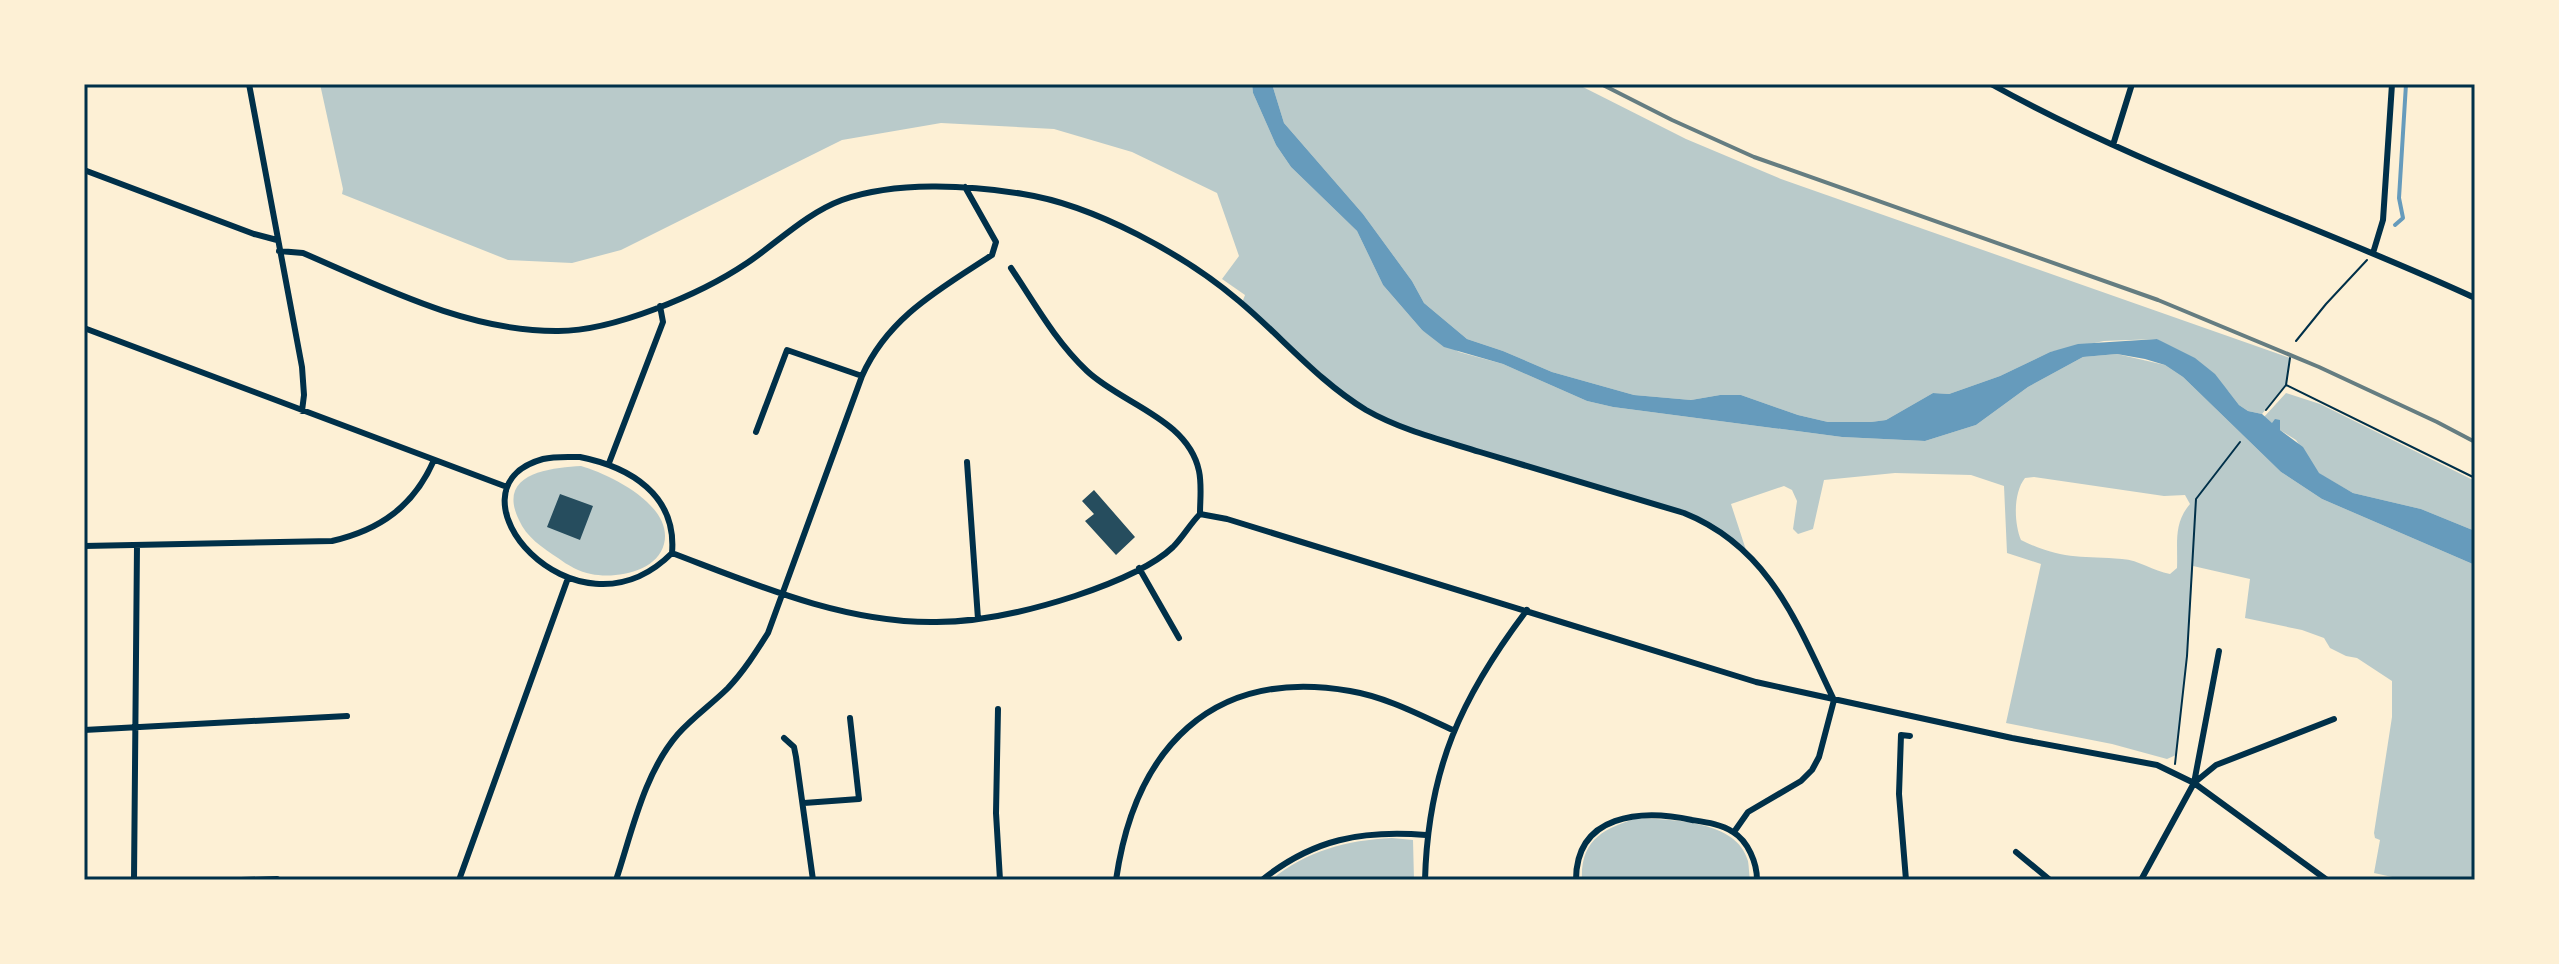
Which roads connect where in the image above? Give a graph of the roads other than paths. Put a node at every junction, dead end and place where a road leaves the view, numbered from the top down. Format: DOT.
graph roads {
  1 [pos="249,84"];
  2 [pos="1991,84"];
  3 [pos="2132,84"];
  4 [pos="2392,84"];
  5 [pos="2113,145"];
  6 [pos="84,170"];
  7 [pos="965,187"];
  8 [pos="277,240"];
  9 [pos="279,251"];
  10 [pos="2373,253"];
  11 [pos="1011,268"];
  12 [pos="2475,298"];
  13 [pos="660,306"];
  14 [pos="84,328"];
  15 [pos="862,376"];
  16 [pos="302,411"];
  17 [pos="756,432"];
  18 [pos="434,460"];
  19 [pos="967,462"];
  20 [pos="609,463"];
  21 [pos="507,487"];
  22 [pos="1200,514"];
  23 [pos="137,545"];
  24 [pos="84,546"];
  25 [pos="672,553"];
  26 [pos="1139,568"];
  27 [pos="568,578"];
  28 [pos="782,594"];
  29 [pos="1527,610"];
  30 [pos="978,619"];
  31 [pos="1179,638"];
  32 [pos="2219,651"];
  33 [pos="1834,700"];
  34 [pos="998,709"];
  35 [pos="347,716"];
  36 [pos="850,718"];
  37 [pos="2334,719"];
  38 [pos="136,727"];
  39 [pos="84,730"];
  40 [pos="1453,730"];
  41 [pos="1910,736"];
  42 [pos="784,738"];
  43 [pos="2194,783"];
  44 [pos="804,803"];
  45 [pos="1734,832"];
  46 [pos="1426,835"];
  47 [pos="2016,852"];
  48 [pos="277,879"];
  49 [pos="134,880"];
  50 [pos="241,880"];
  51 [pos="459,880"];
  52 [pos="616,880"];
  53 [pos="813,880"];
  54 [pos="1000,880"];
  55 [pos="1116,880"];
  56 [pos="1262,880"];
  57 [pos="1425,880"];
  58 [pos="1576,880"];
  59 [pos="1757,880"];
  60 [pos="1906,880"];
  61 [pos="2050,880"];
  62 [pos="2141,880"];
  63 [pos="2327,880"];
  1 -- 8 [label="street"];
  2 -- 5 [label="street"];
  3 -- 5 [label="street"];
  4 -- 10 [label="street"];
  5 -- 10 [label="street"];
  6 -- 8 [label="street"];
  7 -- 13 [label="street"];
  7 -- 15 [label="street"];
  7 -- 33 [label="street"];
  8 -- 9 [label="street"];
  9 -- 13 [label="street"];
  9 -- 16 [label="street"];
  10 -- 12 [label="street"];
  11 -- 22 [label="street"];
  13 -- 20 [label="street"];
  14 -- 16 [label="street"];
  15 -- 17 [label="street"];
  15 -- 28 [label="street"];
  16 -- 18 [label="street"];
  18 -- 21 [label="street"];
  18 -- 23 [label="street"];
  19 -- 30 [label="street"];
  20 -- 21 [label="street"];
  20 -- 25 [label="street"];
  21 -- 27 [label="street"];
  22 -- 26 [label="street"];
  22 -- 29 [label="street"];
  23 -- 24 [label="street"];
  23 -- 38 [label="street"];
  25 -- 27 [label="street"];
  25 -- 28 [label="street"];
  26 -- 30 [label="street"];
  26 -- 31 [label="street"];
  27 -- 51 [label="street"];
  28 -- 30 [label="street"];
  28 -- 52 [label="street"];
  29 -- 33 [label="street"];
  29 -- 40 [label="street"];
  32 -- 43 [label="street"];
  33 -- 43 [label="street"];
  33 -- 45 [label="street"];
  34 -- 54 [label="street"];
  35 -- 38 [label="street"];
  36 -- 44 [label="street"];
  37 -- 43 [label="street"];
  38 -- 39 [label="street"];
  38 -- 49 [label="street"];
  40 -- 46 [label="street"];
  40 -- 55 [label="street"];
  41 -- 60 [label="street"];
  42 -- 44 [label="street"];
  43 -- 62 [label="street"];
  43 -- 63 [label="street"];
  44 -- 53 [label="street"];
  45 -- 58 [label="street"];
  45 -- 59 [label="street"];
  46 -- 56 [label="street"];
  46 -- 57 [label="street"];
  47 -- 61 [label="street"];
  48 -- 50 [label="street"];
}
